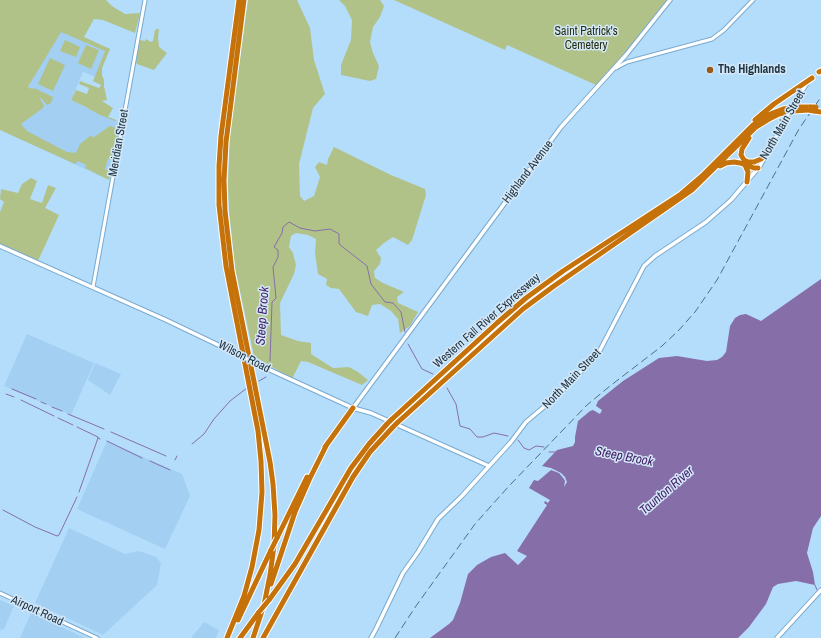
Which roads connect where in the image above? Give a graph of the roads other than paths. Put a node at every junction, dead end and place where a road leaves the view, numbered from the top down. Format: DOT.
graph roads {
  1 [pos="145,0"];
  2 [pos="238,0"];
  3 [pos="244,0"];
  4 [pos="670,0"];
  5 [pos="753,0"];
  6 [pos="614,69"];
  7 [pos="820,71"];
  8 [pos="812,78"];
  9 [pos="815,108"];
  10 [pos="821,112"];
  11 [pos="769,119"];
  12 [pos="737,140"];
  13 [pos="767,154"];
  14 [pos="745,163"];
  15 [pos="758,168"];
  16 [pos="706,178"];
  17 [pos="747,182"];
  18 [pos="0,246"];
  19 [pos="93,287"];
  20 [pos="353,408"];
  21 [pos="327,444"];
  22 [pos="488,466"];
  23 [pos="821,590"];
  24 [pos="0,593"];
  25 [pos="261,612"];
  26 [pos="97,638"];
  27 [pos="228,638"];
  28 [pos="240,638"];
  29 [pos="254,638"];
  30 [pos="263,638"];
  31 [pos="371,638"];
  32 [pos="777,638"];
  1 -- 19 [label="street, Meridian Street"];
  2 -- 27 [label="highway"];
  3 -- 25 [label="highway"];
  4 -- 6 [label="main road"];
  5 -- 6 [label="street, Highland Avenue"];
  6 -- 20 [label="main road, Highland Avenue"];
  7 -- 8 [label="main road, North Main Street"];
  8 -- 12 [label="highway"];
  8 -- 13 [label="main road, North Main Street, bridge"];
  9 -- 10 [label="highway, Western Fall River Expressway"];
  9 -- 11 [label="highway, Western Fall River Expressway"];
  9 -- 12 [label="highway, Western Fall River Expressway"];
  11 -- 14 [label="highway"];
  11 -- 16 [label="highway, Western Fall River Expressway"];
  12 -- 25 [label="highway, Western Fall River Expressway, bridge"];
  13 -- 14 [label="highway"];
  13 -- 15 [label="main road, North Main Street"];
  14 -- 15 [label="highway"];
  14 -- 16 [label="highway"];
  14 -- 17 [label="highway"];
  15 -- 17 [label="main road, North Main Street"];
  16 -- 30 [label="highway, Western Fall River Expressway"];
  17 -- 22 [label="main road, North Main Street"];
  18 -- 19 [label="main road, Wilson Road"];
  19 -- 20 [label="main road, Wilson Road, bridge"];
  20 -- 21 [label="highway"];
  20 -- 22 [label="main road, Wilson Road"];
  21 -- 25 [label="highway"];
  21 -- 27 [label="highway, bridge"];
  22 -- 31 [label="main road, North Main Street"];
  23 -- 32 [label="main road"];
  24 -- 26 [label="street, Airport Road"];
  25 -- 28 [label="highway, Western Fall River Expressway"];
  25 -- 29 [label="highway"];
}
